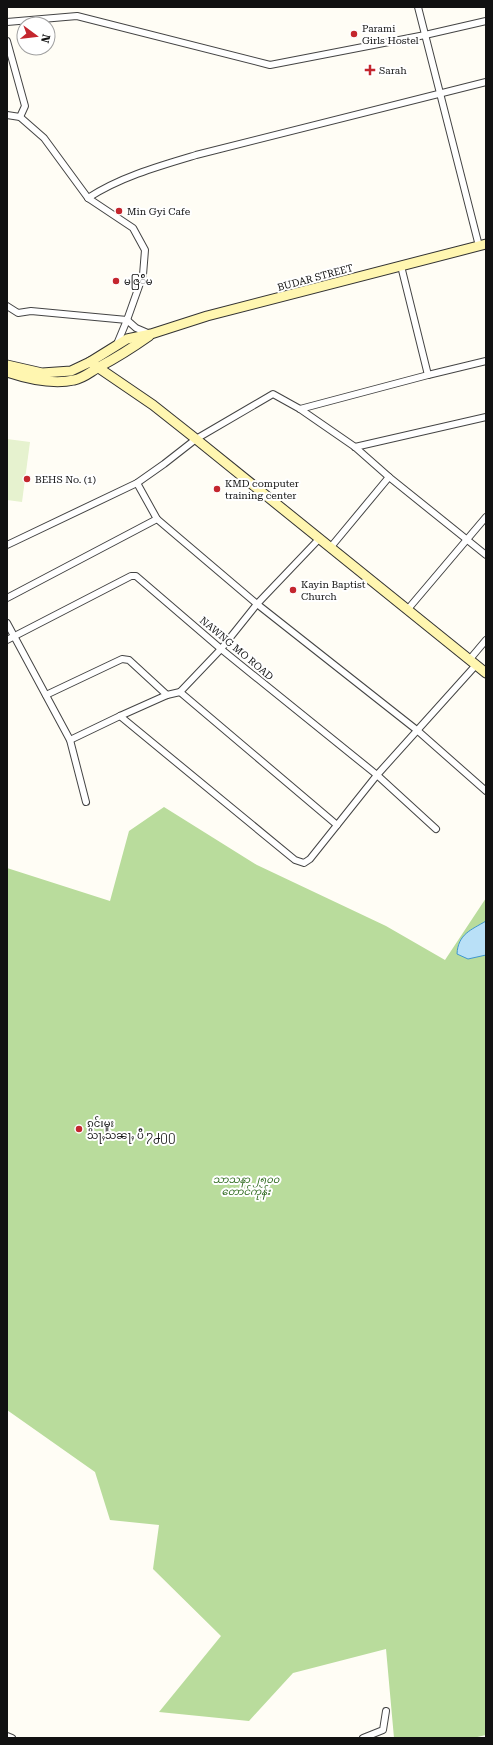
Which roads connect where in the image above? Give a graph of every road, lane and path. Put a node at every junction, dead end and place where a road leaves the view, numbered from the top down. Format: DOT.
graph roads {
  1 [pos="418,7"];
  2 [pos="486,21"];
  3 [pos="7,22"];
  4 [pos="425,35"];
  5 [pos="7,41"];
  6 [pos="486,82"];
  7 [pos="441,93"];
  8 [pos="7,115"];
  9 [pos="20,117"];
  10 [pos="88,198"];
  11 [pos="482,245"];
  12 [pos="400,266"];
  13 [pos="7,306"];
  14 [pos="127,320"];
  15 [pos="151,334"];
  16 [pos="117,344"];
  17 [pos="486,361"];
  18 [pos="7,365"];
  19 [pos="94,365"];
  20 [pos="7,372"];
  21 [pos="428,375"];
  22 [pos="300,409"];
  23 [pos="486,417"];
  24 [pos="196,439"];
  25 [pos="355,447"];
  26 [pos="389,477"];
  27 [pos="137,483"];
  28 [pos="486,517"];
  29 [pos="157,519"];
  30 [pos="319,539"];
  31 [pos="467,539"];
  32 [pos="7,545"];
  33 [pos="330,548"];
  34 [pos="486,555"];
  35 [pos="7,598"];
  36 [pos="257,604"];
  37 [pos="408,609"];
  38 [pos="7,623"];
  39 [pos="14,636"];
  40 [pos="7,640"];
  41 [pos="486,640"];
  42 [pos="221,649"];
  43 [pos="473,662"];
  44 [pos="486,673"];
  45 [pos="180,692"];
  46 [pos="46,695"];
  47 [pos="167,696"];
  48 [pos="120,716"];
  49 [pos="418,731"];
  50 [pos="70,740"];
  51 [pos="376,775"];
  52 [pos="486,791"];
  53 [pos="86,802"];
  54 [pos="337,825"];
  55 [pos="436,829"];
  56 [pos="386,1711"];
  57 [pos="7,1736"];
  58 [pos="12,1738"];
  59 [pos="363,1738"];
  1 -- 4 [label="street"];
  2 -- 4 [label="street"];
  3 -- 4 [label="street"];
  4 -- 7 [label="street"];
  5 -- 9 [label="street"];
  6 -- 7 [label="street"];
  7 -- 10 [label="street"];
  7 -- 11 [label="street"];
  8 -- 9 [label="street"];
  9 -- 10 [label="street"];
  10 -- 14 [label="street"];
  11 -- 12 [label="main road, BUDAR STREET"];
  12 -- 15 [label="main road, BUDAR STREET"];
  12 -- 21 [label="street"];
  13 -- 14 [label="street"];
  14 -- 15 [label="street"];
  14 -- 16 [label="street"];
  15 -- 16 [label="main road"];
  15 -- 19 [label="main road"];
  16 -- 19 [label="main road"];
  17 -- 21 [label="street"];
  18 -- 19 [label="main road"];
  19 -- 20 [label="main road"];
  19 -- 24 [label="main road"];
  21 -- 22 [label="street"];
  22 -- 24 [label="street"];
  22 -- 25 [label="street"];
  23 -- 25 [label="street"];
  24 -- 27 [label="street"];
  24 -- 30 [label="main road"];
  25 -- 26 [label="street"];
  26 -- 31 [label="street"];
  26 -- 33 [label="street"];
  27 -- 29 [label="street"];
  27 -- 32 [label="street"];
  28 -- 31 [label="street"];
  29 -- 35 [label="street"];
  29 -- 36 [label="street"];
  30 -- 33 [label="main road"];
  30 -- 36 [label="street"];
  31 -- 34 [label="street"];
  31 -- 37 [label="street"];
  33 -- 37 [label="main road"];
  36 -- 42 [label="street"];
  36 -- 49 [label="street"];
  37 -- 43 [label="main road"];
  38 -- 39 [label="street"];
  39 -- 40 [label="street, NAWNG MO ROAD"];
  39 -- 42 [label="street, NAWNG MO ROAD"];
  39 -- 46 [label="street"];
  41 -- 43 [label="street"];
  42 -- 45 [label="street"];
  42 -- 51 [label="street, NAWNG MO ROAD"];
  43 -- 44 [label="main road"];
  43 -- 49 [label="street"];
  45 -- 47 [label="street"];
  45 -- 54 [label="street"];
  46 -- 47 [label="street"];
  46 -- 50 [label="street"];
  47 -- 48 [label="street"];
  48 -- 50 [label="street"];
  48 -- 54 [label="street"];
  49 -- 51 [label="street"];
  49 -- 52 [label="street"];
  50 -- 53 [label="street"];
  51 -- 54 [label="street"];
  51 -- 55 [label="street, NAWNG MO ROAD"];
  56 -- 59 [label="street"];
  57 -- 58 [label="street"];
}
